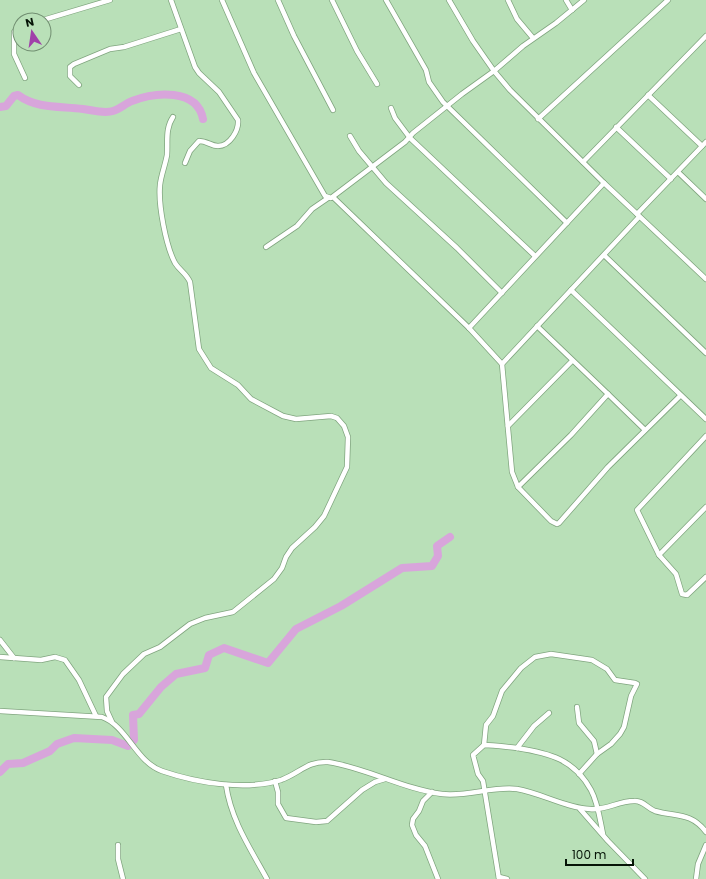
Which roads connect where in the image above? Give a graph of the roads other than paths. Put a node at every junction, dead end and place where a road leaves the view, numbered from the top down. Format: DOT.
graph roads {
  1 [pos="110,0"];
  2 [pos="171,0"];
  3 [pos="222,0"];
  4 [pos="278,0"];
  5 [pos="332,0"];
  6 [pos="386,0"];
  7 [pos="450,0"];
  8 [pos="508,0"];
  9 [pos="566,0"];
  10 [pos="584,0"];
  11 [pos="668,0"];
  12 [pos="572,10"];
  13 [pos="52,17"];
  14 [pos="181,29"];
  15 [pos="706,36"];
  16 [pos="534,38"];
  17 [pos="14,52"];
  18 [pos="494,71"];
  19 [pos="25,78"];
  20 [pos="376,84"];
  21 [pos="79,85"];
  22 [pos="648,95"];
  23 [pos="447,107"];
  24 [pos="391,108"];
  25 [pos="333,110"];
  26 [pos="173,117"];
  27 [pos="538,119"];
  28 [pos="616,127"];
  29 [pos="350,136"];
  30 [pos="410,138"];
  31 [pos="704,144"];
  32 [pos="583,162"];
  33 [pos="185,163"];
  34 [pos="372,167"];
  35 [pos="678,172"];
  36 [pos="671,179"];
  37 [pos="604,183"];
  38 [pos="328,198"];
  39 [pos="334,198"];
  40 [pos="706,199"];
  41 [pos="638,215"];
  42 [pos="567,222"];
  43 [pos="266,247"];
  44 [pos="535,256"];
  45 [pos="604,256"];
  46 [pos="706,279"];
  47 [pos="571,290"];
  48 [pos="502,293"];
  49 [pos="537,326"];
  50 [pos="469,328"];
  51 [pos="706,353"];
  52 [pos="572,361"];
  53 [pos="502,364"];
  54 [pos="608,394"];
  55 [pos="680,396"];
  56 [pos="706,419"];
  57 [pos="508,426"];
  58 [pos="645,430"];
  59 [pos="706,436"];
  60 [pos="518,488"];
  61 [pos="706,507"];
  62 [pos="659,555"];
  63 [pos="706,577"];
  64 [pos="0,640"];
  65 [pos="0,657"];
  66 [pos="14,658"];
  67 [pos="577,707"];
  68 [pos="0,711"];
  69 [pos="549,713"];
  70 [pos="96,716"];
  71 [pos="112,722"];
  72 [pos="484,745"];
  73 [pos="517,748"];
  74 [pos="597,754"];
  75 [pos="578,774"];
  76 [pos="385,778"];
  77 [pos="275,781"];
  78 [pos="226,785"];
  79 [pos="432,792"];
  80 [pos="484,792"];
  81 [pos="578,808"];
  82 [pos="598,810"];
  83 [pos="706,832"];
  84 [pos="603,834"];
  85 [pos="706,844"];
  86 [pos="118,845"];
  87 [pos="499,878"];
  88 [pos="123,879"];
  89 [pos="267,879"];
  90 [pos="438,879"];
  91 [pos="507,879"];
  92 [pos="645,879"];
  93 [pos="696,879"];
  1 -- 13 [label="street"];
  2 -- 14 [label="street"];
  3 -- 38 [label="street"];
  4 -- 25 [label="street"];
  5 -- 20 [label="street"];
  6 -- 23 [label="street"];
  7 -- 18 [label="street"];
  8 -- 16 [label="street"];
  9 -- 12 [label="street"];
  10 -- 12 [label="street"];
  11 -- 27 [label="street"];
  12 -- 16 [label="street"];
  14 -- 21 [label="street"];
  14 -- 33 [label="street"];
  15 -- 22 [label="street"];
  16 -- 18 [label="street"];
  17 -- 19 [label="street"];
  18 -- 23 [label="street"];
  18 -- 27 [label="street"];
  22 -- 28 [label="street"];
  22 -- 31 [label="street"];
  23 -- 30 [label="street"];
  23 -- 42 [label="street"];
  24 -- 30 [label="street"];
  26 -- 71 [label="street"];
  27 -- 32 [label="street"];
  28 -- 32 [label="street"];
  28 -- 36 [label="street"];
  29 -- 34 [label="street"];
  30 -- 34 [label="street"];
  30 -- 44 [label="street"];
  31 -- 35 [label="street"];
  32 -- 37 [label="street"];
  34 -- 39 [label="street"];
  34 -- 48 [label="street"];
  35 -- 36 [label="street"];
  35 -- 40 [label="street"];
  36 -- 41 [label="street"];
  37 -- 41 [label="street"];
  37 -- 42 [label="street"];
  38 -- 39 [label="street"];
  38 -- 43 [label="street"];
  39 -- 50 [label="street"];
  41 -- 45 [label="street"];
  41 -- 46 [label="street"];
  42 -- 44 [label="street"];
  44 -- 48 [label="street"];
  45 -- 47 [label="street"];
  45 -- 51 [label="street"];
  47 -- 49 [label="street"];
  47 -- 55 [label="street"];
  48 -- 50 [label="street"];
  49 -- 52 [label="street"];
  49 -- 53 [label="street"];
  50 -- 53 [label="street"];
  52 -- 54 [label="street"];
  52 -- 57 [label="street"];
  53 -- 57 [label="street"];
  54 -- 58 [label="street"];
  54 -- 60 [label="street"];
  55 -- 56 [label="street"];
  55 -- 58 [label="street"];
  57 -- 60 [label="street"];
  58 -- 60 [label="street"];
  59 -- 62 [label="street"];
  61 -- 62 [label="street"];
  62 -- 63 [label="street"];
  64 -- 66 [label="street"];
  65 -- 66 [label="street"];
  66 -- 70 [label="street"];
  67 -- 74 [label="street"];
  68 -- 70 [label="street"];
  69 -- 73 [label="street"];
  70 -- 71 [label="street"];
  71 -- 78 [label="street"];
  72 -- 73 [label="street"];
  72 -- 74 [label="street"];
  72 -- 80 [label="street"];
  73 -- 75 [label="street"];
  74 -- 75 [label="street"];
  75 -- 82 [label="street"];
  76 -- 77 [label="street"];
  76 -- 77 [label="street"];
  76 -- 79 [label="street"];
  77 -- 78 [label="street"];
  78 -- 89 [label="street"];
  79 -- 80 [label="street"];
  79 -- 90 [label="street"];
  80 -- 81 [label="street"];
  80 -- 87 [label="street"];
  81 -- 82 [label="street"];
  81 -- 84 [label="street"];
  82 -- 83 [label="street"];
  82 -- 84 [label="street"];
  84 -- 92 [label="street"];
  85 -- 93 [label="street"];
  86 -- 88 [label="street"];
  87 -- 91 [label="street"];
}
